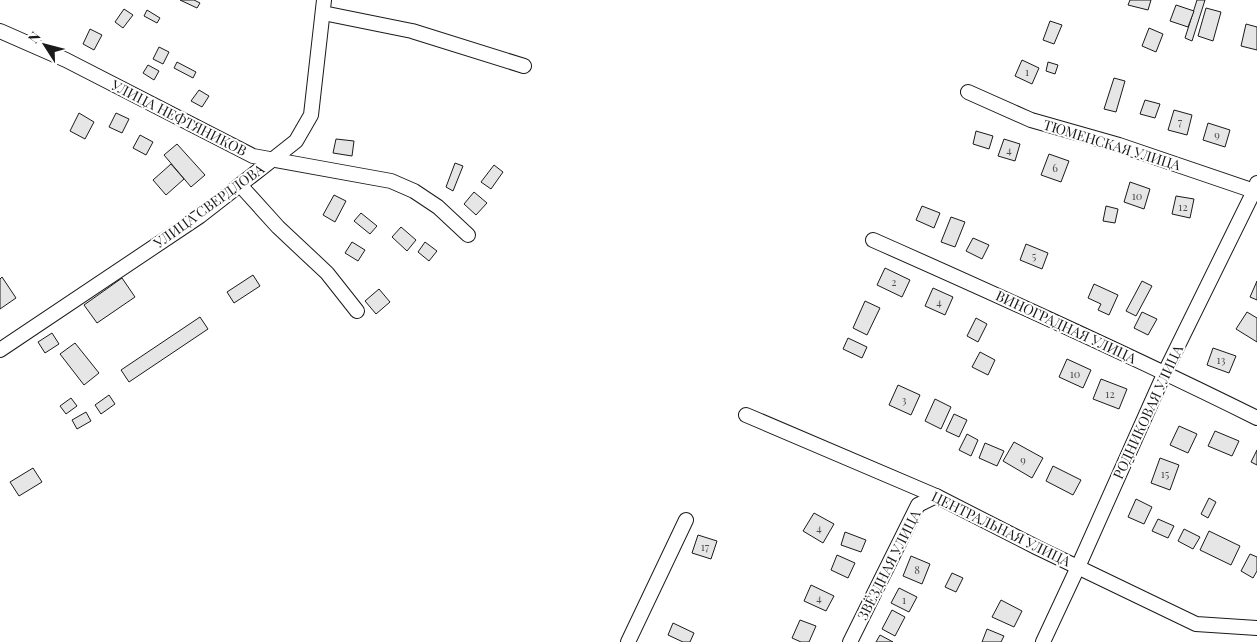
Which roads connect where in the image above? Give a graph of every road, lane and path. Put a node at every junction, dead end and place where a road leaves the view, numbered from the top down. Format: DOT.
graph roads {
  1 [pos="324,7"];
  2 [pos="0,31"];
  3 [pos="524,66"];
  4 [pos="968,92"];
  5 [pos="272,160"];
  6 [pos="240,185"];
  7 [pos="1256,189"];
  8 [pos="468,235"];
  9 [pos="873,240"];
  10 [pos="357,311"];
  11 [pos="0,350"];
  12 [pos="1165,372"];
  13 [pos="746,415"];
  14 [pos="1257,418"];
  15 [pos="936,496"];
  16 [pos="686,520"];
  17 [pos="1078,567"];
  18 [pos="1257,628"];
  19 [pos="628,642"];
  20 [pos="850,642"];
  21 [pos="1043,642"];
  1 -- 3 [label="street"];
  1 -- 5 [label="street, УЛИЦА СВЕРДЛОВА"];
  2 -- 5 [label="street, УЛИЦА НЕФТЯНИКОВ"];
  4 -- 7 [label="street, ТЮМЕНСКАЯ УЛИЦА"];
  5 -- 6 [label="street, УЛИЦА СВЕРДЛОВА"];
  5 -- 8 [label="street, УЛИЦА НЕФТЯНИКОВ"];
  6 -- 10 [label="street"];
  6 -- 11 [label="street, УЛИЦА СВЕРДЛОВА"];
  7 -- 12 [label="street, РОДНИКОВАЯ УЛИЦА"];
  9 -- 12 [label="street, ВИНОГРАДНАЯ УЛИЦА"];
  12 -- 14 [label="street, ВИНОГРАДНАЯ УЛИЦА"];
  12 -- 17 [label="street, РОДНИКОВАЯ УЛИЦА"];
  13 -- 15 [label="street, ЦЕНТРАЛЬНАЯ УЛИЦА"];
  15 -- 17 [label="street, ЦЕНТРАЛЬНАЯ УЛИЦА"];
  15 -- 20 [label="street, ЗВЁЗДНАЯ УЛИЦА"];
  16 -- 19 [label="street"];
  17 -- 18 [label="street, ЦЕНТРАЛЬНАЯ УЛИЦА"];
  17 -- 21 [label="street, РОДНИКОВАЯ УЛИЦА"];
}
